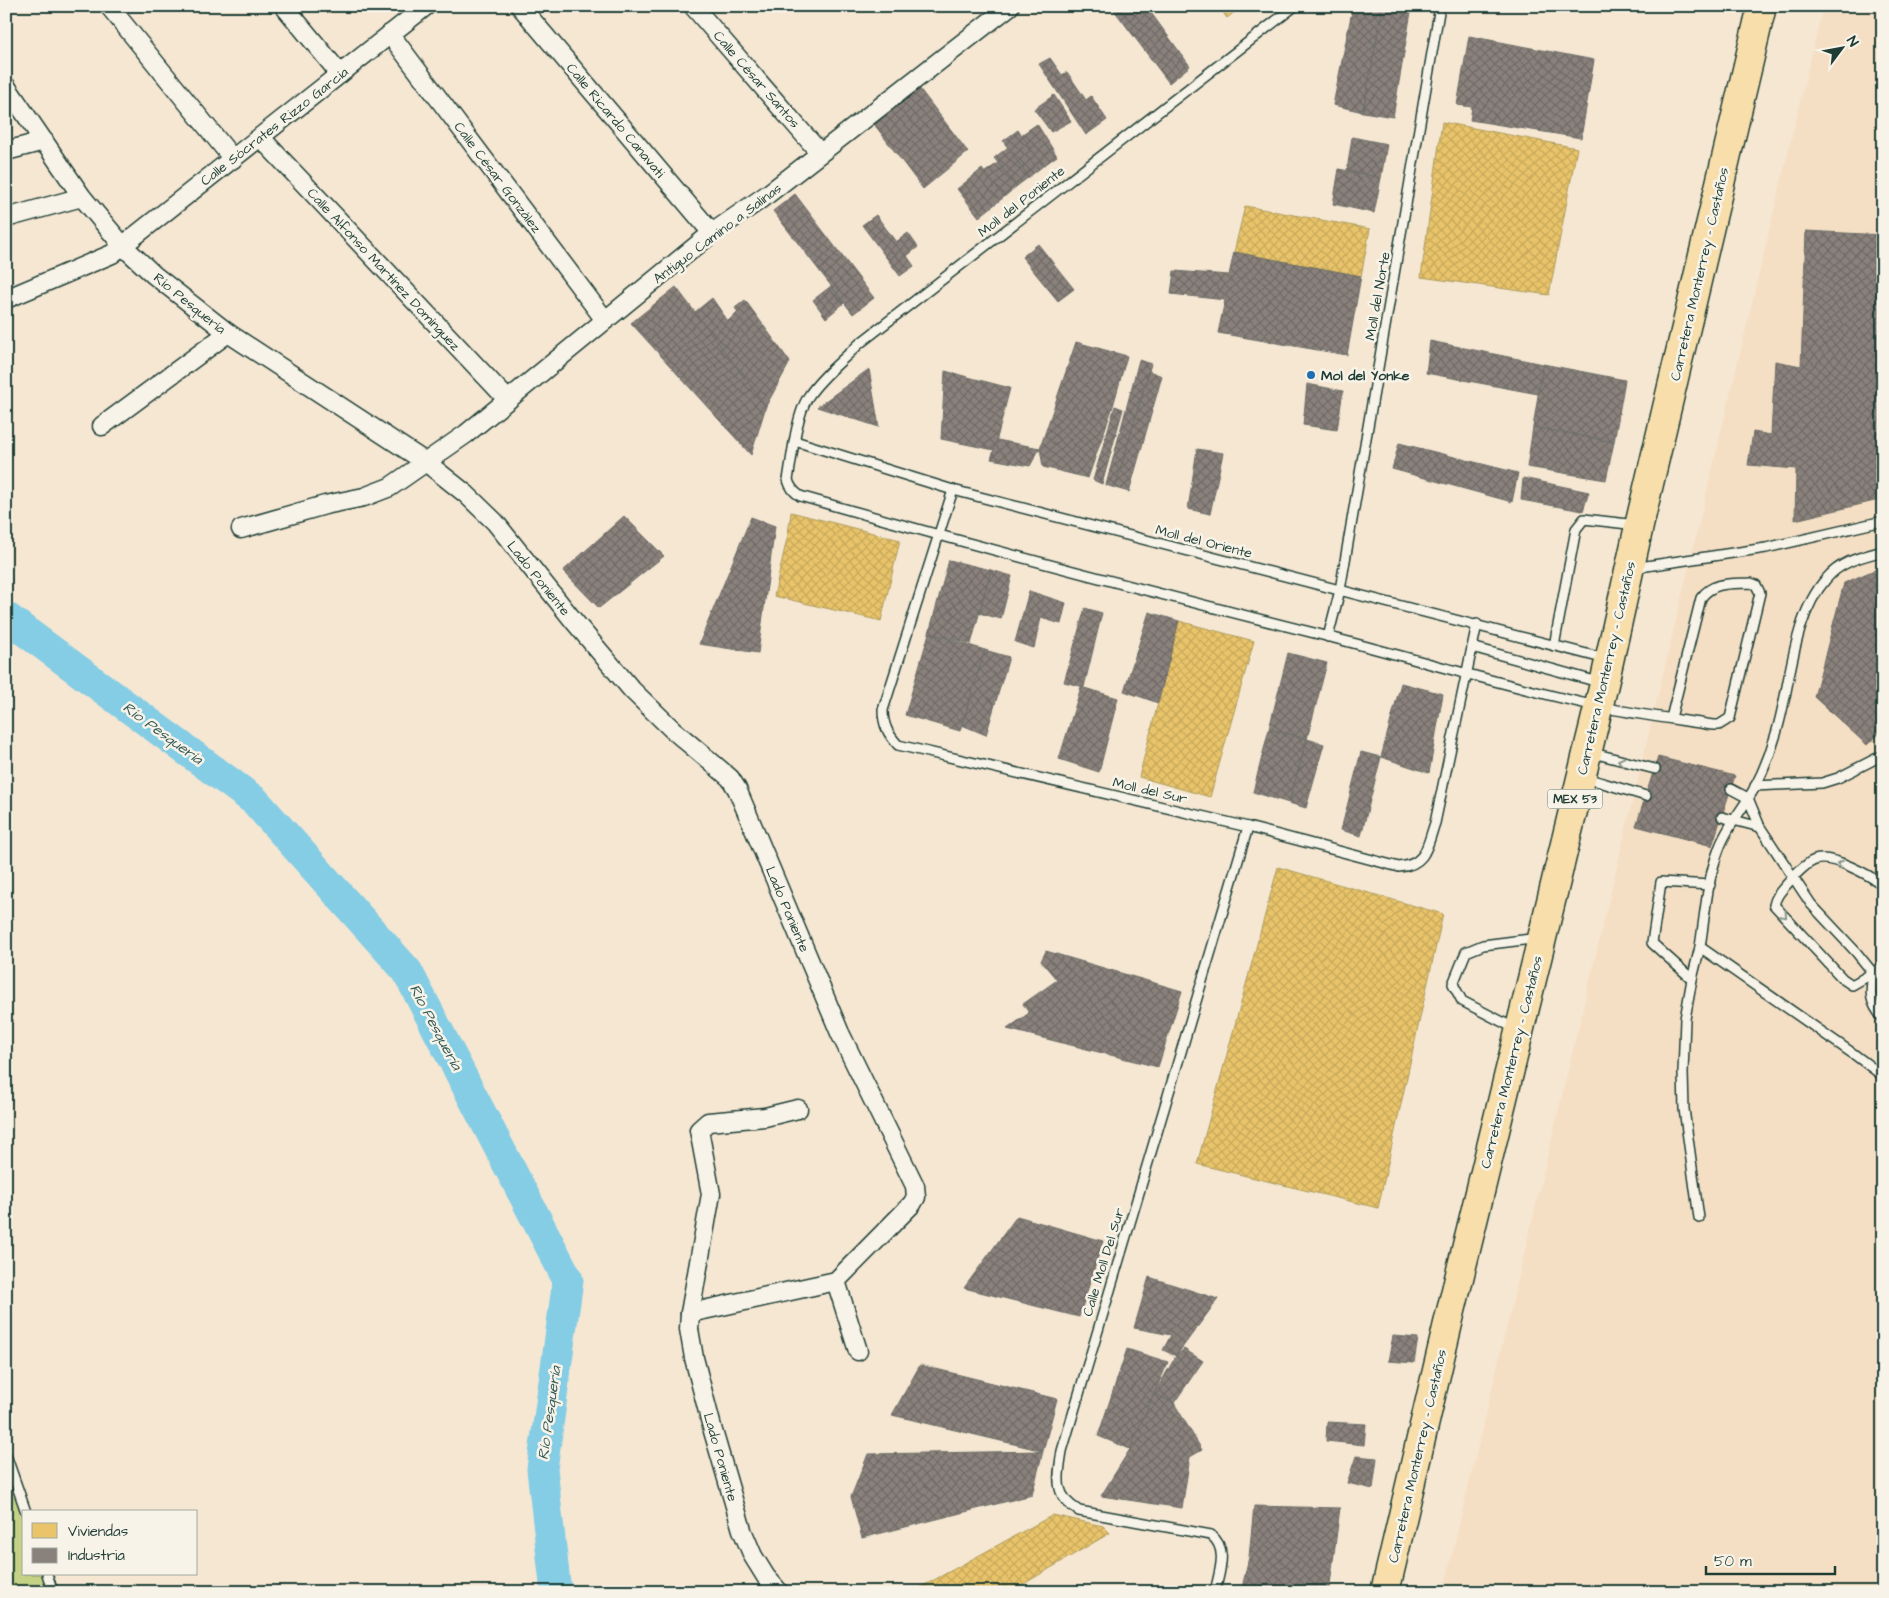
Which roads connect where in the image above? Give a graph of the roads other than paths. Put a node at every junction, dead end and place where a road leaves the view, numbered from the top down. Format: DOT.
graph roads {
  1 [pos="109,6"];
  2 [pos="284,6"];
  3 [pos="426,6"];
  4 [pos="520,6"];
  5 [pos="693,6"];
  6 [pos="1010,6"];
  7 [pos="1295,6"];
  8 [pos="1440,6"];
  9 [pos="1762,6"];
  10 [pos="390,34"];
  11 [pos="340,74"];
  12 [pos="6,86"];
  13 [pos="261,138"];
  14 [pos="44,141"];
  15 [pos="6,151"];
  16 [pos="820,153"];
  17 [pos="233,159"];
  18 [pos="82,197"];
  19 [pos="6,218"];
  20 [pos="712,233"];
  21 [pos="124,246"];
  22 [pos="6,299"];
  23 [pos="605,320"];
  24 [pos="228,333"];
  25 [pos="508,400"];
  26 [pos="102,426"];
  27 [pos="795,441"];
  28 [pos="427,463"];
  29 [pos="953,490"];
  30 [pos="1883,520"];
  31 [pos="1639,526"];
  32 [pos="241,529"];
  33 [pos="938,536"];
  34 [pos="1883,551"];
  35 [pos="1630,568"];
  36 [pos="1340,590"];
  37 [pos="1477,624"];
  38 [pos="1328,637"];
  39 [pos="1554,646"];
  40 [pos="1472,647"];
  41 [pos="1466,674"];
  42 [pos="1604,683"];
  43 [pos="1672,718"];
  44 [pos="1883,755"];
  45 [pos="1584,764"];
  46 [pos="1654,769"];
  47 [pos="1755,786"];
  48 [pos="1731,789"];
  49 [pos="1646,796"];
  50 [pos="1748,798"];
  51 [pos="1722,817"];
  52 [pos="1733,820"];
  53 [pos="1248,827"];
  54 [pos="1760,827"];
  55 [pos="1793,877"];
  56 [pos="1710,884"];
  57 [pos="1883,885"];
  58 [pos="1541,938"];
  59 [pos="1700,947"];
  60 [pos="1883,966"];
  61 [pos="1873,973"];
  62 [pos="1692,979"];
  63 [pos="1883,1018"];
  64 [pos="1519,1031"];
  65 [pos="1883,1076"];
  66 [pos="798,1109"];
  67 [pos="1699,1218"];
  68 [pos="836,1281"];
  69 [pos="690,1313"];
  70 [pos="858,1351"];
  71 [pos="6,1455"];
  72 [pos="25,1510"];
  73 [pos="48,1576"];
  74 [pos="53,1592"];
  75 [pos="779,1592"];
  76 [pos="1215,1592"];
  77 [pos="1385,1592"];
  1 -- 17 [label="street"];
  2 -- 11 [label="street"];
  3 -- 10 [label="street, Calle Sócrates Rizzo García"];
  4 -- 20 [label="street, Calle Ricardo Canavati"];
  5 -- 16 [label="street, Calle César Santos"];
  6 -- 16 [label="street, Antiguo Camino a Salinas"];
  7 -- 27 [label="lane, Moll del Poniente"];
  8 -- 36 [label="lane, Moll del Norte"];
  9 -- 31 [label="main road, Carretera Monterrey - Castaños / MEX 53"];
  10 -- 11 [label="street, Calle Sócrates Rizzo García"];
  10 -- 23 [label="street, Calle César González"];
  11 -- 13 [label="street, Calle Sócrates Rizzo García"];
  12 -- 14 [label="street, Río Pesquería"];
  13 -- 17 [label="street, Calle Sócrates Rizzo García"];
  13 -- 25 [label="street, Calle Alfonso Martínez Domínguez"];
  14 -- 15 [label="street"];
  14 -- 18 [label="street, Río Pesquería"];
  16 -- 20 [label="street, Antiguo Camino a Salinas"];
  17 -- 21 [label="street, Calle Sócrates Rizzo García"];
  18 -- 19 [label="street"];
  18 -- 21 [label="street, Río Pesquería"];
  20 -- 23 [label="street, Antiguo Camino a Salinas"];
  21 -- 22 [label="street, Calle Sócrates Rizzo García"];
  21 -- 24 [label="street, Río Pesquería"];
  23 -- 25 [label="street, Antiguo Camino a Salinas"];
  24 -- 26 [label="street"];
  24 -- 28 [label="street, Río Pesquería"];
  25 -- 28 [label="street, Antiguo Camino a Salinas"];
  27 -- 29 [label="lane, Moll del Oriente"];
  27 -- 33 [label="lane, Moll del Poniente"];
  28 -- 32 [label="street, Antiguo Camino a Salinas"];
  28 -- 68 [label="street, Lado Poniente"];
  29 -- 33 [label="lane, Moll del Sur"];
  29 -- 36 [label="lane, Moll del Oriente"];
  30 -- 35 [label="lane"];
  31 -- 35 [label="main road, Carretera Monterrey - Castaños / MEX 53"];
  31 -- 39 [label="lane"];
  33 -- 38 [label="lane, Moll del Poniente"];
  33 -- 53 [label="lane, Moll del Sur"];
  34 -- 47 [label="lane"];
  35 -- 42 [label="main road, Carretera Monterrey - Castaños / MEX 53"];
  36 -- 37 [label="lane, Moll del Oriente"];
  36 -- 38 [label="lane, Moll del Norte"];
  37 -- 39 [label="lane, Moll del Oriente"];
  37 -- 40 [label="lane, Moll del Sur"];
  38 -- 41 [label="lane, Moll del Poniente"];
  39 -- 42 [label="lane, Moll del Oriente"];
  40 -- 41 [label="lane, Moll del Sur"];
  40 -- 42 [label="lane"];
  41 -- 42 [label="lane, Moll del Poniente"];
  41 -- 53 [label="lane, Moll del Sur"];
  42 -- 43 [label="lane"];
  42 -- 45 [label="main road, Carretera Monterrey - Castaños / MEX 53"];
  43 -- 43 [label="lane"];
  44 -- 47 [label="lane"];
  46 -- 45 [label="lane, one-way"];
  45 -- 49 [label="lane"];
  45 -- 58 [label="main road, Carretera Monterrey - Castaños / MEX 53"];
  47 -- 50 [label="lane"];
  48 -- 50 [label="lane"];
  50 -- 52 [label="lane"];
  50 -- 54 [label="lane"];
  51 -- 52 [label="lane"];
  52 -- 54 [label="lane"];
  52 -- 56 [label="lane"];
  53 -- 76 [label="lane, Calle Moll Del Sur"];
  54 -- 55 [label="lane"];
  57 -- 55 [label="lane, one-way"];
  55 -- 61 [label="lane"];
  55 -- 61 [label="lane, one-way"];
  56 -- 59 [label="lane"];
  56 -- 62 [label="lane"];
  58 -- 64 [label="main road, Carretera Monterrey - Castaños / MEX 53"];
  58 -- 64 [label="lane"];
  59 -- 62 [label="lane"];
  59 -- 65 [label="lane"];
  60 -- 61 [label="lane"];
  61 -- 63 [label="lane"];
  62 -- 67 [label="lane"];
  64 -- 77 [label="main road, Carretera Monterrey - Castaños / MEX 53"];
  66 -- 69 [label="street, Lado Poniente"];
  68 -- 69 [label="street"];
  68 -- 70 [label="street"];
  69 -- 75 [label="street, Lado Poniente"];
  71 -- 72 [label="lane"];
  73 -- 74 [label="lane"];
}
